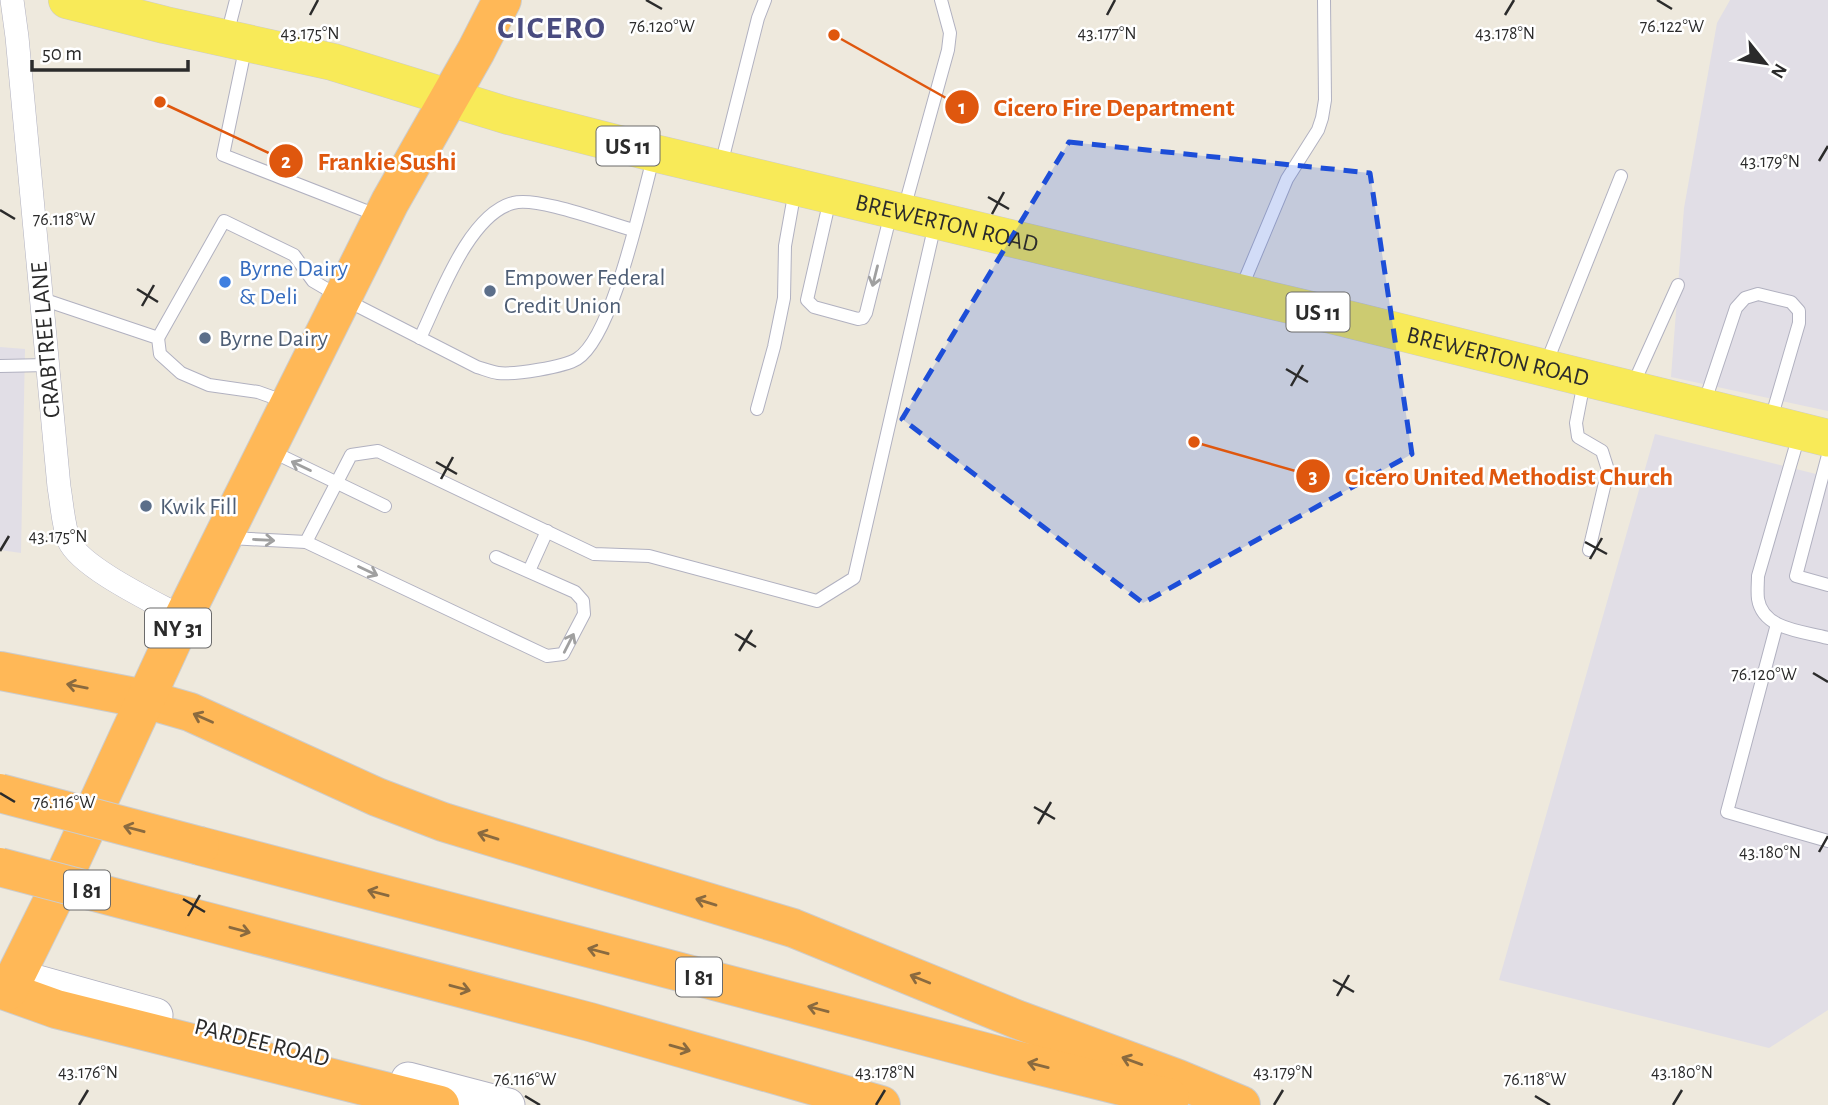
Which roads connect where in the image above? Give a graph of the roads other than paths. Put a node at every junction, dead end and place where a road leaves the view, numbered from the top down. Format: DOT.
graph roads {
  1 [pos="12,0"];
  2 [pos="67,0"];
  3 [pos="236,0"];
  4 [pos="502,0"];
  5 [pos="765,0"];
  6 [pos="941,0"];
  7 [pos="1324,0"];
  8 [pos="236,41"];
  9 [pos="450,97"];
  10 [pos="654,153"];
  11 [pos="720,169"];
  12 [pos="1621,176"];
  13 [pos="795,187"];
  14 [pos="831,195"];
  15 [pos="910,214"];
  16 [pos="383,217"];
  17 [pos="633,230"];
  18 [pos="1678,285"];
  19 [pos="1240,293"];
  20 [pos="342,298"];
  21 [pos="41,299"];
  22 [pos="158,338"];
  23 [pos="420,338"];
  24 [pos="48,365"];
  25 [pos="0,366"];
  26 [pos="1545,368"];
  27 [pos="1584,378"];
  28 [pos="1631,390"];
  29 [pos="290,403"];
  30 [pos="1703,407"];
  31 [pos="757,409"];
  32 [pos="1799,431"];
  33 [pos="267,449"];
  34 [pos="1828,455"];
  35 [pos="335,482"];
  36 [pos="385,506"];
  37 [pos="547,531"];
  38 [pos="223,538"];
  39 [pos="306,542"];
  40 [pos="1589,550"];
  41 [pos="496,557"];
  42 [pos="529,571"];
  43 [pos="1828,585"];
  44 [pos="183,618"];
  45 [pos="1777,624"];
  46 [pos="1828,638"];
  47 [pos="0,671"];
  48 [pos="145,699"];
  49 [pos="0,793"];
  50 [pos="1828,841"];
  51 [pos="0,867"];
  52 [pos="6,991"];
  53 [pos="440,1105"];
  54 [pos="508,1105"];
  55 [pos="881,1105"];
  56 [pos="1200,1105"];
  57 [pos="1241,1105"];
  1 -- 21 [label="street, CRABTREE LANE"];
  2 -- 8 [label="main road, BREWERTON ROAD / US 11"];
  3 -- 8 [label="lane"];
  4 -- 9 [label="highway, NY 31"];
  5 -- 11 [label="lane"];
  6 -- 15 [label="lane"];
  7 -- 19 [label="lane"];
  8 -- 9 [label="main road, BREWERTON ROAD / US 11"];
  8 -- 16 [label="lane"];
  9 -- 10 [label="main road, BREWERTON ROAD / US 11"];
  9 -- 16 [label="highway, NY 31"];
  10 -- 11 [label="main road, BREWERTON ROAD / US 11"];
  10 -- 17 [label="lane"];
  11 -- 13 [label="main road, BREWERTON ROAD / US 11"];
  12 -- 26 [label="lane"];
  13 -- 14 [label="main road, BREWERTON ROAD / US 11"];
  13 -- 31 [label="lane"];
  14 -- 15 [label="main road, BREWERTON ROAD / US 11"];
  15 -- 14 [label="lane, one-way"];
  15 -- 19 [label="main road, BREWERTON ROAD / US 11"];
  15 -- 37 [label="lane"];
  16 -- 20 [label="highway, NY 31"];
  17 -- 23 [label="lane"];
  17 -- 23 [label="lane"];
  18 -- 28 [label="lane"];
  19 -- 26 [label="main road, BREWERTON ROAD / US 11"];
  20 -- 22 [label="lane"];
  20 -- 23 [label="lane"];
  20 -- 29 [label="highway, NY 31"];
  21 -- 22 [label="lane"];
  21 -- 24 [label="street, CRABTREE LANE"];
  22 -- 29 [label="lane"];
  24 -- 25 [label="lane"];
  24 -- 44 [label="street, CRABTREE LANE"];
  26 -- 27 [label="main road, BREWERTON ROAD / US 11"];
  27 -- 28 [label="main road, BREWERTON ROAD / US 11"];
  27 -- 40 [label="lane"];
  28 -- 30 [label="main road, BREWERTON ROAD / US 11"];
  29 -- 33 [label="highway, NY 31"];
  30 -- 32 [label="main road, BREWERTON ROAD / US 11"];
  30 -- 32 [label="lane"];
  32 -- 45 [label="lane"];
  35 -- 33 [label="lane, one-way"];
  33 -- 38 [label="highway, NY 31"];
  34 -- 43 [label="lane"];
  35 -- 36 [label="lane"];
  35 -- 37 [label="lane"];
  35 -- 39 [label="lane"];
  37 -- 42 [label="lane"];
  38 -- 39 [label="lane, one-way"];
  38 -- 44 [label="highway, NY 31"];
  39 -- 42 [label="lane, one-way"];
  41 -- 42 [label="lane"];
  44 -- 48 [label="highway, NY 31"];
  45 -- 46 [label="lane"];
  45 -- 50 [label="lane"];
  48 -- 47 [label="highway, one-way"];
  48 -- 52 [label="highway, NY 31"];
  57 -- 48 [label="highway, one-way"];
  56 -- 49 [label="highway, I 81, one-way, bridge"];
  51 -- 55 [label="highway, I 81, one-way, bridge"];
  52 -- 53 [label="highway, PARDEE ROAD"];
  52 -- 54 [label="street, PARDEE ROAD"];
}
